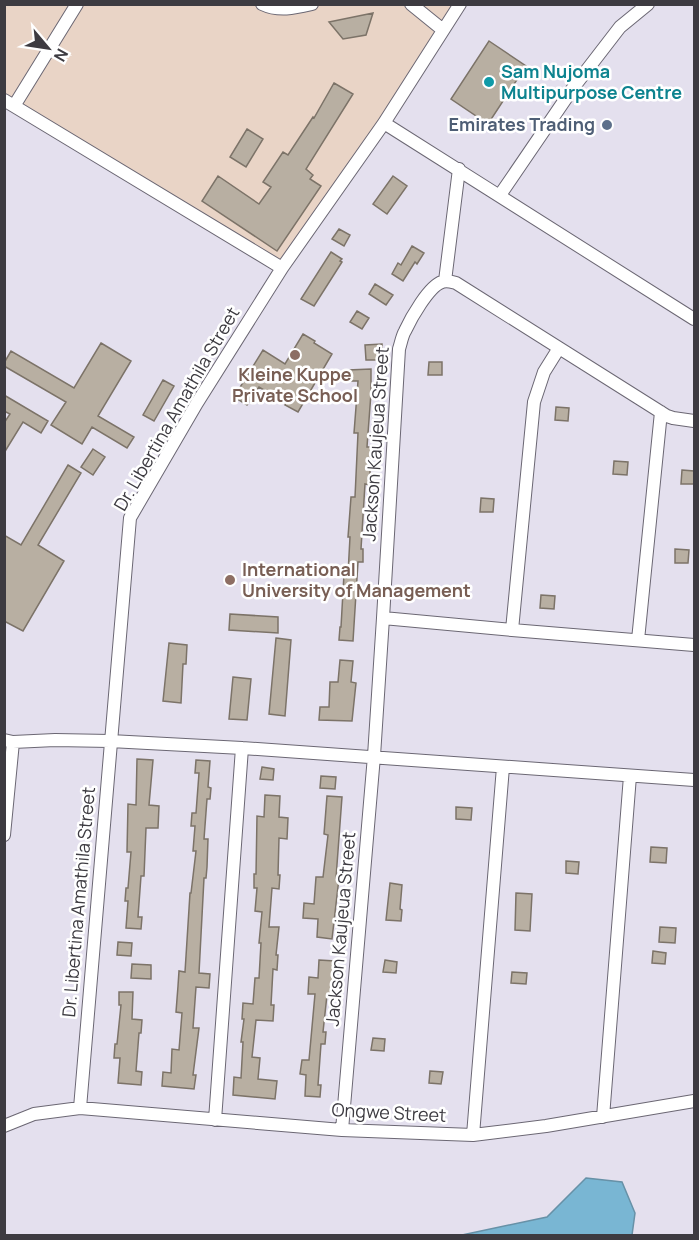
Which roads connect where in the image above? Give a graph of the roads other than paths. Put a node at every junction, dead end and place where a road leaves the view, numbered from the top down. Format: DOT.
graph roads {
  1 [pos="76,4"];
  2 [pos="262,4"];
  3 [pos="312,4"];
  4 [pos="411,4"];
  5 [pos="460,4"];
  6 [pos="648,4"];
  7 [pos="443,30"];
  8 [pos="9,103"];
  9 [pos="384,123"];
  10 [pos="459,169"];
  11 [pos="500,195"];
  12 [pos="282,268"];
  13 [pos="445,281"];
  14 [pos="694,319"];
  15 [pos="559,348"];
  16 [pos="661,412"];
  17 [pos="694,422"];
  18 [pos="383,618"];
  19 [pos="512,630"];
  20 [pos="638,640"];
  21 [pos="694,645"];
  22 [pos="9,741"];
  23 [pos="110,741"];
  24 [pos="243,748"];
  25 [pos="374,756"];
  26 [pos="503,767"];
  27 [pos="630,776"];
  28 [pos="694,780"];
  29 [pos="4,835"];
  30 [pos="694,1101"];
  31 [pos="80,1108"];
  32 [pos="603,1116"];
  33 [pos="215,1120"];
  34 [pos="4,1126"];
  35 [pos="342,1130"];
  36 [pos="473,1135"];
  1 -- 8 [label="street"];
  2 -- 3 [label="street"];
  4 -- 7 [label="street"];
  5 -- 7 [label="street, Dr. Libertina Amathila Street"];
  6 -- 11 [label="street"];
  7 -- 9 [label="street, Dr. Libertina Amathila Street"];
  8 -- 12 [label="street"];
  9 -- 10 [label="street"];
  9 -- 12 [label="street, Dr. Libertina Amathila Street"];
  10 -- 11 [label="street"];
  10 -- 13 [label="street"];
  11 -- 14 [label="street"];
  12 -- 23 [label="street, Dr. Libertina Amathila Street"];
  13 -- 15 [label="street"];
  13 -- 18 [label="street, Jackson Kaujeua Street"];
  15 -- 16 [label="street"];
  15 -- 19 [label="street"];
  16 -- 17 [label="street"];
  16 -- 20 [label="street"];
  18 -- 19 [label="street"];
  18 -- 25 [label="street, Jackson Kaujeua Street"];
  19 -- 20 [label="street"];
  20 -- 21 [label="street"];
  22 -- 23 [label="street"];
  22 -- 29 [label="street"];
  23 -- 24 [label="street"];
  23 -- 31 [label="street, Dr. Libertina Amathila Street"];
  24 -- 25 [label="street"];
  24 -- 33 [label="street"];
  25 -- 26 [label="street"];
  25 -- 35 [label="street, Jackson Kaujeua Street"];
  26 -- 27 [label="street"];
  26 -- 36 [label="street"];
  27 -- 28 [label="street"];
  27 -- 32 [label="street"];
  30 -- 32 [label="street, Ongwe Street"];
  31 -- 33 [label="street, Ongwe Street"];
  31 -- 34 [label="street, Ongwe Street"];
  32 -- 36 [label="street, Ongwe Street"];
  33 -- 35 [label="street, Ongwe Street"];
  35 -- 36 [label="street, Ongwe Street"];
}
